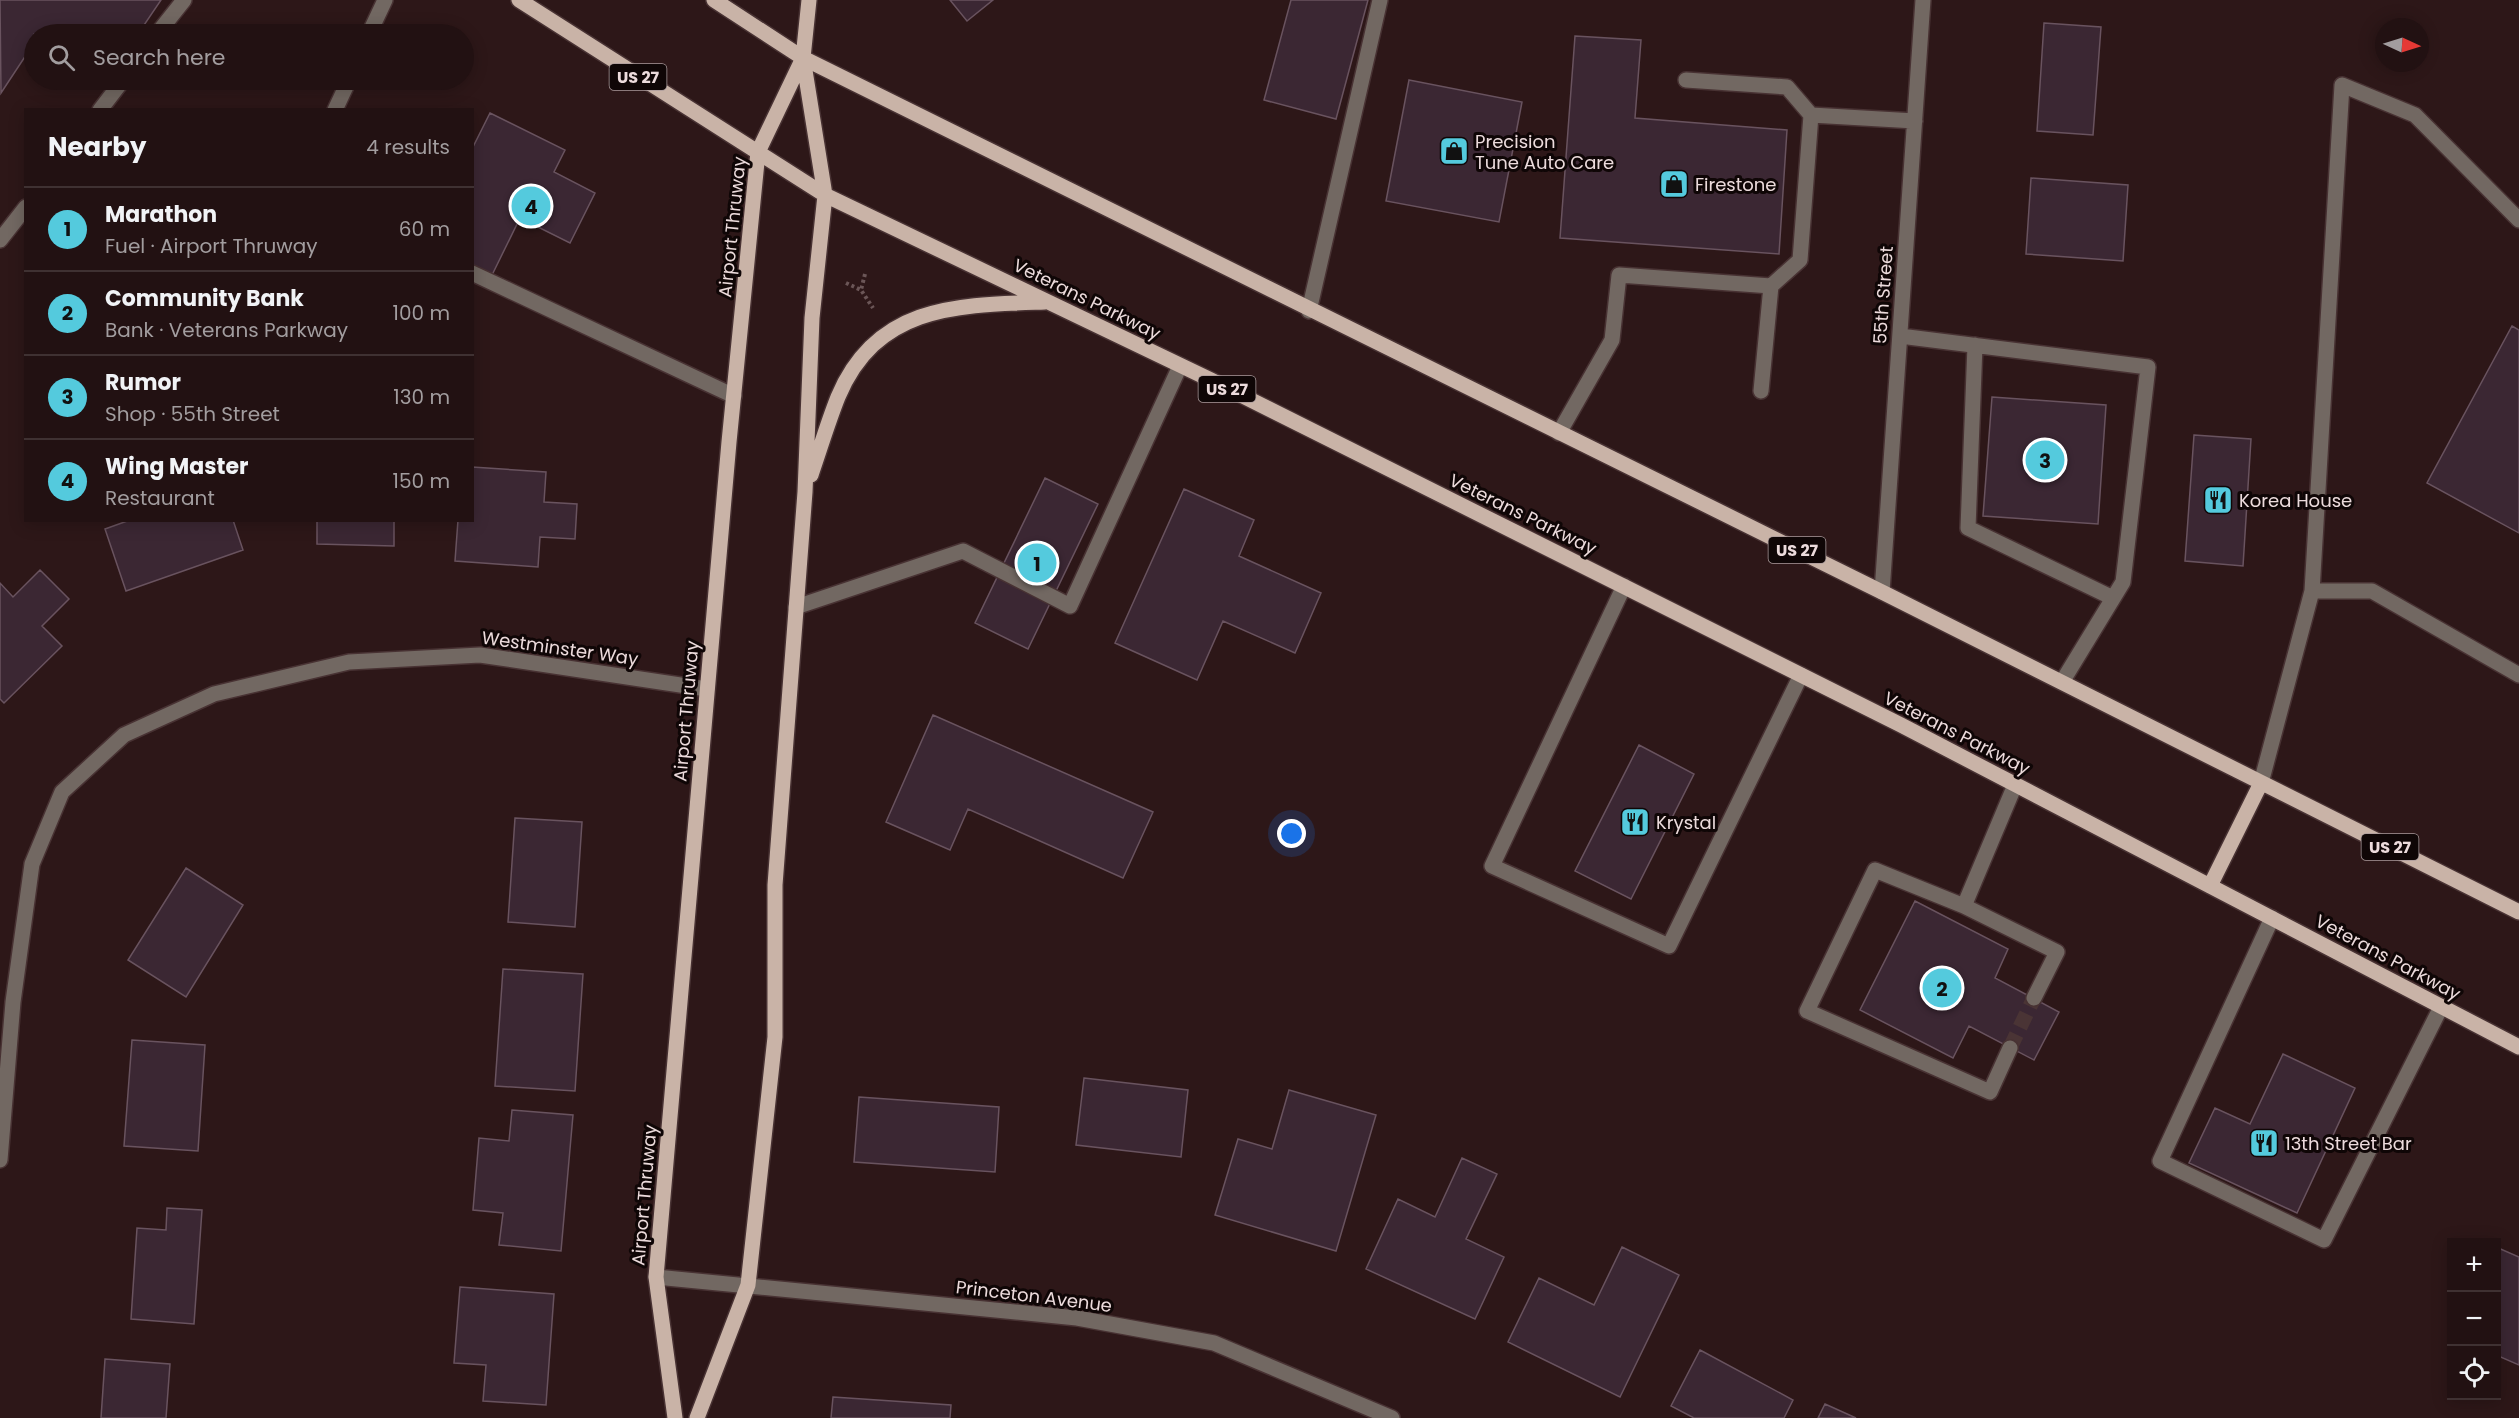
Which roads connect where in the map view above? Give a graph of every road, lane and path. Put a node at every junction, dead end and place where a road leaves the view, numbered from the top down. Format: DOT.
graph roads {
  1 [pos="184,0"];
  2 [pos="385,0"];
  3 [pos="519,0"];
  4 [pos="714,0"];
  5 [pos="809,0"];
  6 [pos="1380,0"];
  7 [pos="1923,0"];
  8 [pos="165,24"];
  9 [pos="374,24"];
  10 [pos="803,58"];
  11 [pos="1686,80"];
  12 [pos="115,90"];
  13 [pos="344,90"];
  14 [pos="102,108"];
  15 [pos="336,108"];
  16 [pos="1811,115"];
  17 [pos="1915,121"];
  18 [pos="758,152"];
  19 [pos="825,195"];
  20 [pos="24,210"];
  21 [pos="2519,220"];
  22 [pos="0,240"];
  23 [pos="474,274"];
  24 [pos="865,274"];
  25 [pos="846,283"];
  26 [pos="1771,286"];
  27 [pos="861,290"];
  28 [pos="1047,302"];
  29 [pos="1309,311"];
  30 [pos="876,312"];
  31 [pos="1900,336"];
  32 [pos="1975,345"];
  33 [pos="1180,366"];
  34 [pos="1761,391"];
  35 [pos="734,396"];
  36 [pos="1559,433"];
  37 [pos="805,492"];
  38 [pos="1624,586"];
  39 [pos="2312,591"];
  40 [pos="1882,592"];
  41 [pos="2113,598"];
  42 [pos="796,606"];
  43 [pos="1801,675"];
  44 [pos="2519,675"];
  45 [pos="2062,682"];
  46 [pos="707,689"];
  47 [pos="2261,783"];
  48 [pos="2015,785"];
  49 [pos="2210,886"];
  50 [pos="1964,906"];
  51 [pos="2519,912"];
  52 [pos="2272,918"];
  53 [pos="2034,998"];
  54 [pos="2441,1006"];
  55 [pos="2519,1047"];
  56 [pos="2010,1048"];
  57 [pos="0,1160"];
  58 [pos="656,1277"];
  59 [pos="748,1285"];
  60 [pos="675,1418"];
  61 [pos="697,1418"];
  62 [pos="1392,1418"];
  1 -- 8 [label="street"];
  2 -- 9 [label="street"];
  3 -- 18 [label="main road, Veterans Parkway / US 27"];
  4 -- 10 [label="main road, US 27"];
  5 -- 10 [label="main road"];
  6 -- 29 [label="street"];
  7 -- 17 [label="street, 55th Street"];
  10 -- 18 [label="main road, Airport Thruway"];
  10 -- 19 [label="main road"];
  10 -- 29 [label="main road, US 27"];
  11 -- 16 [label="street"];
  12 -- 14 [label="street"];
  13 -- 15 [label="street"];
  16 -- 17 [label="street"];
  16 -- 26 [label="street"];
  17 -- 31 [label="street, 55th Street"];
  18 -- 19 [label="main road, Veterans Parkway / US 27"];
  18 -- 35 [label="main road, Airport Thruway"];
  19 -- 28 [label="main road, Veterans Parkway / US 27"];
  19 -- 37 [label="main road"];
  20 -- 22 [label="street"];
  21 -- 39 [label="street"];
  23 -- 35 [label="street"];
  24 -- 27 [label="path"];
  25 -- 27 [label="path"];
  26 -- 34 [label="street"];
  26 -- 36 [label="street"];
  27 -- 30 [label="path"];
  28 -- 33 [label="main road, Veterans Parkway / US 27"];
  28 -- 37 [label="main road"];
  29 -- 36 [label="main road, US 27"];
  31 -- 32 [label="street"];
  31 -- 40 [label="street, 55th Street"];
  32 -- 41 [label="street"];
  32 -- 41 [label="street"];
  33 -- 38 [label="main road, Veterans Parkway / US 27"];
  33 -- 42 [label="street"];
  35 -- 46 [label="main road, Airport Thruway"];
  36 -- 40 [label="main road, US 27"];
  37 -- 42 [label="main road"];
  38 -- 43 [label="main road, Veterans Parkway / US 27"];
  38 -- 43 [label="street"];
  39 -- 44 [label="street"];
  39 -- 47 [label="street"];
  40 -- 45 [label="main road, US 27"];
  41 -- 45 [label="street"];
  42 -- 59 [label="main road"];
  43 -- 48 [label="main road, Veterans Parkway / US 27"];
  45 -- 47 [label="main road, US 27"];
  46 -- 57 [label="street, Westminster Way"];
  46 -- 58 [label="main road, Airport Thruway"];
  47 -- 49 [label="main road"];
  47 -- 51 [label="main road, US 27"];
  48 -- 49 [label="main road, Veterans Parkway / US 27"];
  48 -- 50 [label="street"];
  49 -- 52 [label="main road, Veterans Parkway / US 27"];
  50 -- 53 [label="street"];
  50 -- 56 [label="street"];
  52 -- 54 [label="main road, Veterans Parkway / US 27"];
  52 -- 54 [label="street"];
  54 -- 55 [label="main road, Veterans Parkway / US 27"];
  58 -- 59 [label="street, Princeton Avenue"];
  58 -- 60 [label="main road, Airport Thruway"];
  59 -- 61 [label="main road"];
  59 -- 62 [label="street, Princeton Avenue"];
}
